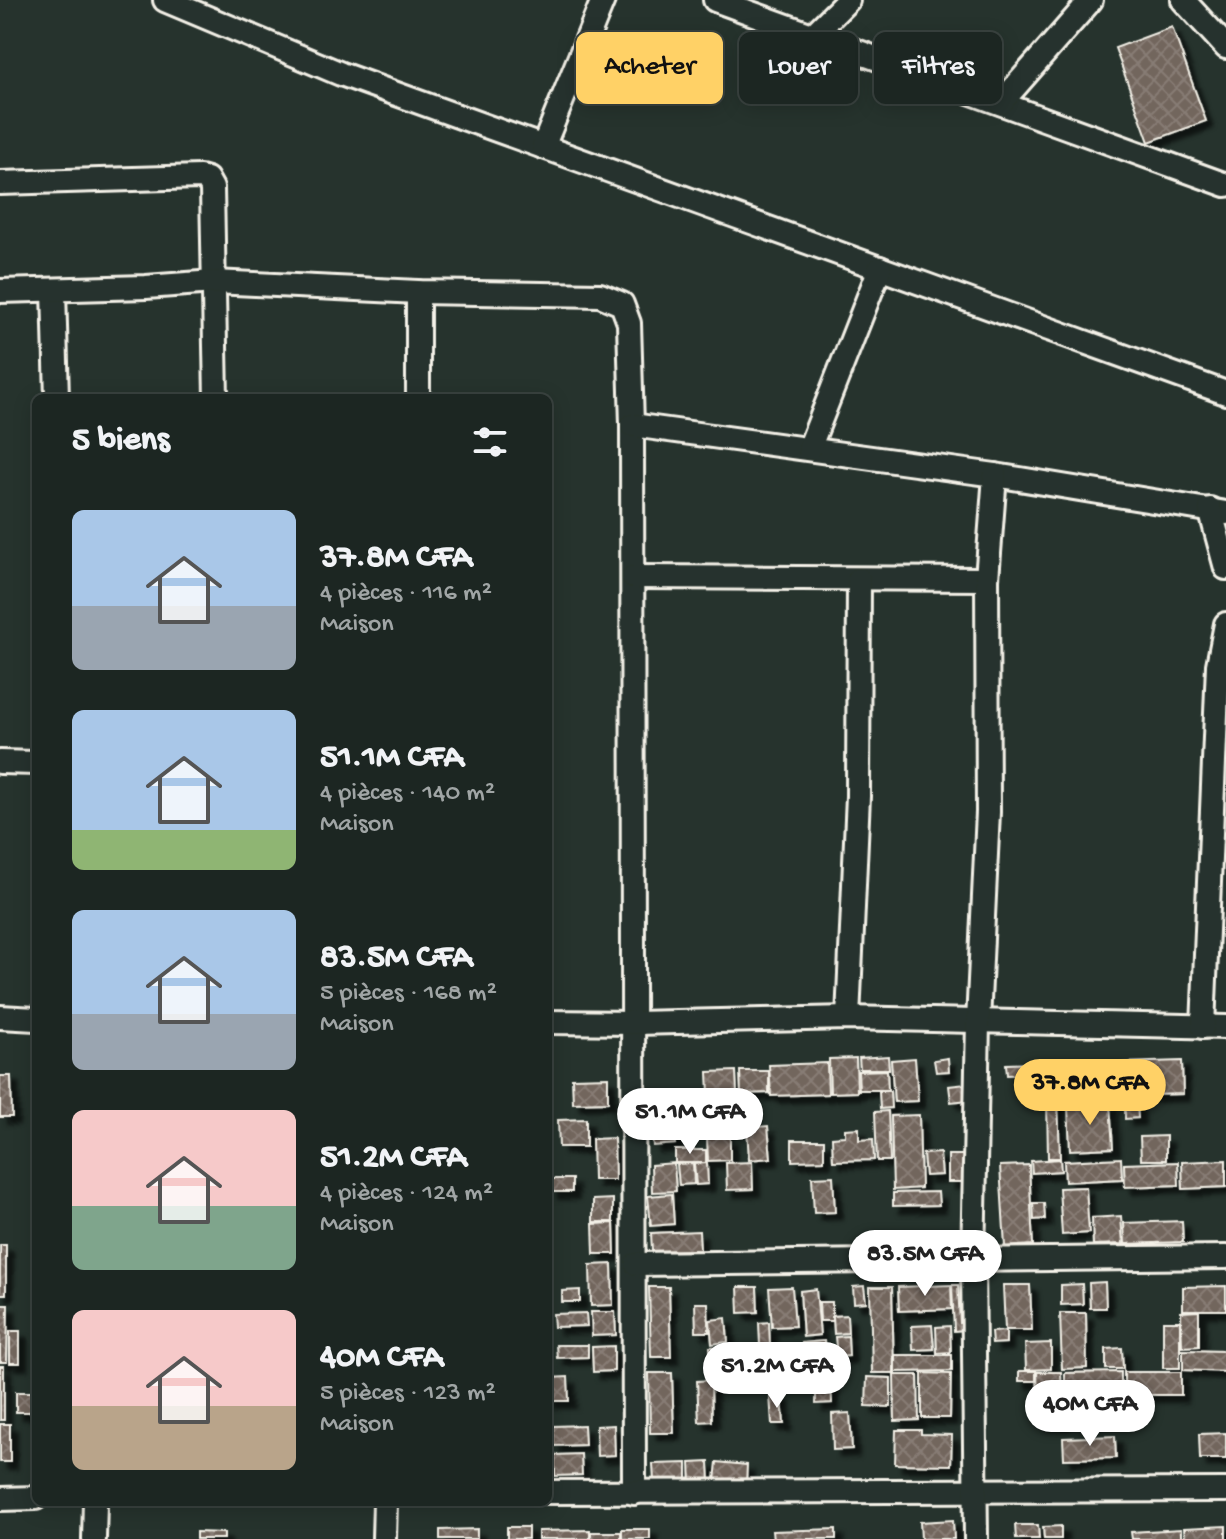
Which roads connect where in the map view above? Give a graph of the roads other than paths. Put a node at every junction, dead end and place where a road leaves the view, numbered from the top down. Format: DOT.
graph roads {
  1 [pos="165,0"];
  2 [pos="603,0"];
  3 [pos="715,0"];
  4 [pos="848,0"];
  5 [pos="1091,0"];
  6 [pos="1183,0"];
  7 [pos="805,32"];
  8 [pos="816,32"];
  9 [pos="1226,47"];
  10 [pos="1002,102"];
  11 [pos="1002,103"];
  12 [pos="543,147"];
  13 [pos="0,183"];
  14 [pos="1226,185"];
  15 [pos="880,268"];
  16 [pos="214,282"];
  17 [pos="54,290"];
  18 [pos="0,291"];
  19 [pos="418,292"];
  20 [pos="1226,393"];
  21 [pos="57,394"];
  22 [pos="216,394"];
  23 [pos="418,394"];
  24 [pos="632,425"];
  25 [pos="809,449"];
  26 [pos="995,475"];
  27 [pos="1218,511"];
  28 [pos="1226,568"];
  29 [pos="633,577"];
  30 [pos="859,579"];
  31 [pos="987,579"];
  32 [pos="1226,624"];
  33 [pos="0,762"];
  34 [pos="32,763"];
  35 [pos="1219,798"];
  36 [pos="0,1017"];
  37 [pos="848,1018"];
  38 [pos="32,1019"];
  39 [pos="552,1022"];
  40 [pos="978,1022"];
  41 [pos="635,1023"];
  42 [pos="1203,1027"];
  43 [pos="1226,1027"];
  44 [pos="1226,1257"];
  45 [pos="973,1260"];
  46 [pos="636,1264"];
  47 [pos="1226,1490"];
  48 [pos="552,1492"];
  49 [pos="975,1492"];
  50 [pos="634,1493"];
  51 [pos="32,1498"];
  52 [pos="0,1499"];
  53 [pos="95,1506"];
  54 [pos="385,1506"];
  55 [pos="94,1539"];
  56 [pos="384,1539"];
  57 [pos="976,1539"];
  1 -- 12 [label="street"];
  2 -- 12 [label="street"];
  3 -- 7 [label="street"];
  4 -- 8 [label="street"];
  5 -- 10 [label="street"];
  6 -- 9 [label="street"];
  11 -- 14 [label="street"];
  12 -- 15 [label="street"];
  13 -- 16 [label="street"];
  15 -- 20 [label="street"];
  15 -- 25 [label="street"];
  16 -- 17 [label="street"];
  16 -- 19 [label="street"];
  16 -- 22 [label="street"];
  17 -- 18 [label="street"];
  17 -- 21 [label="street"];
  19 -- 23 [label="street"];
  19 -- 24 [label="street"];
  24 -- 25 [label="street"];
  24 -- 29 [label="street"];
  25 -- 26 [label="street"];
  26 -- 27 [label="street"];
  26 -- 31 [label="street"];
  27 -- 28 [label="street"];
  29 -- 30 [label="street"];
  29 -- 41 [label="street"];
  30 -- 31 [label="street"];
  30 -- 37 [label="street"];
  31 -- 40 [label="street"];
  32 -- 35 [label="street"];
  33 -- 34 [label="street"];
  35 -- 42 [label="street"];
  36 -- 38 [label="street"];
  37 -- 40 [label="street"];
  37 -- 41 [label="street"];
  39 -- 41 [label="street"];
  40 -- 42 [label="street"];
  40 -- 45 [label="street"];
  41 -- 46 [label="street"];
  42 -- 43 [label="street"];
  44 -- 45 [label="street"];
  45 -- 46 [label="street"];
  45 -- 49 [label="street"];
  46 -- 50 [label="street"];
  47 -- 49 [label="street"];
  48 -- 50 [label="street"];
  49 -- 50 [label="street"];
  49 -- 57 [label="street"];
  51 -- 52 [label="street"];
  53 -- 55 [label="street"];
  54 -- 56 [label="street"];
}
